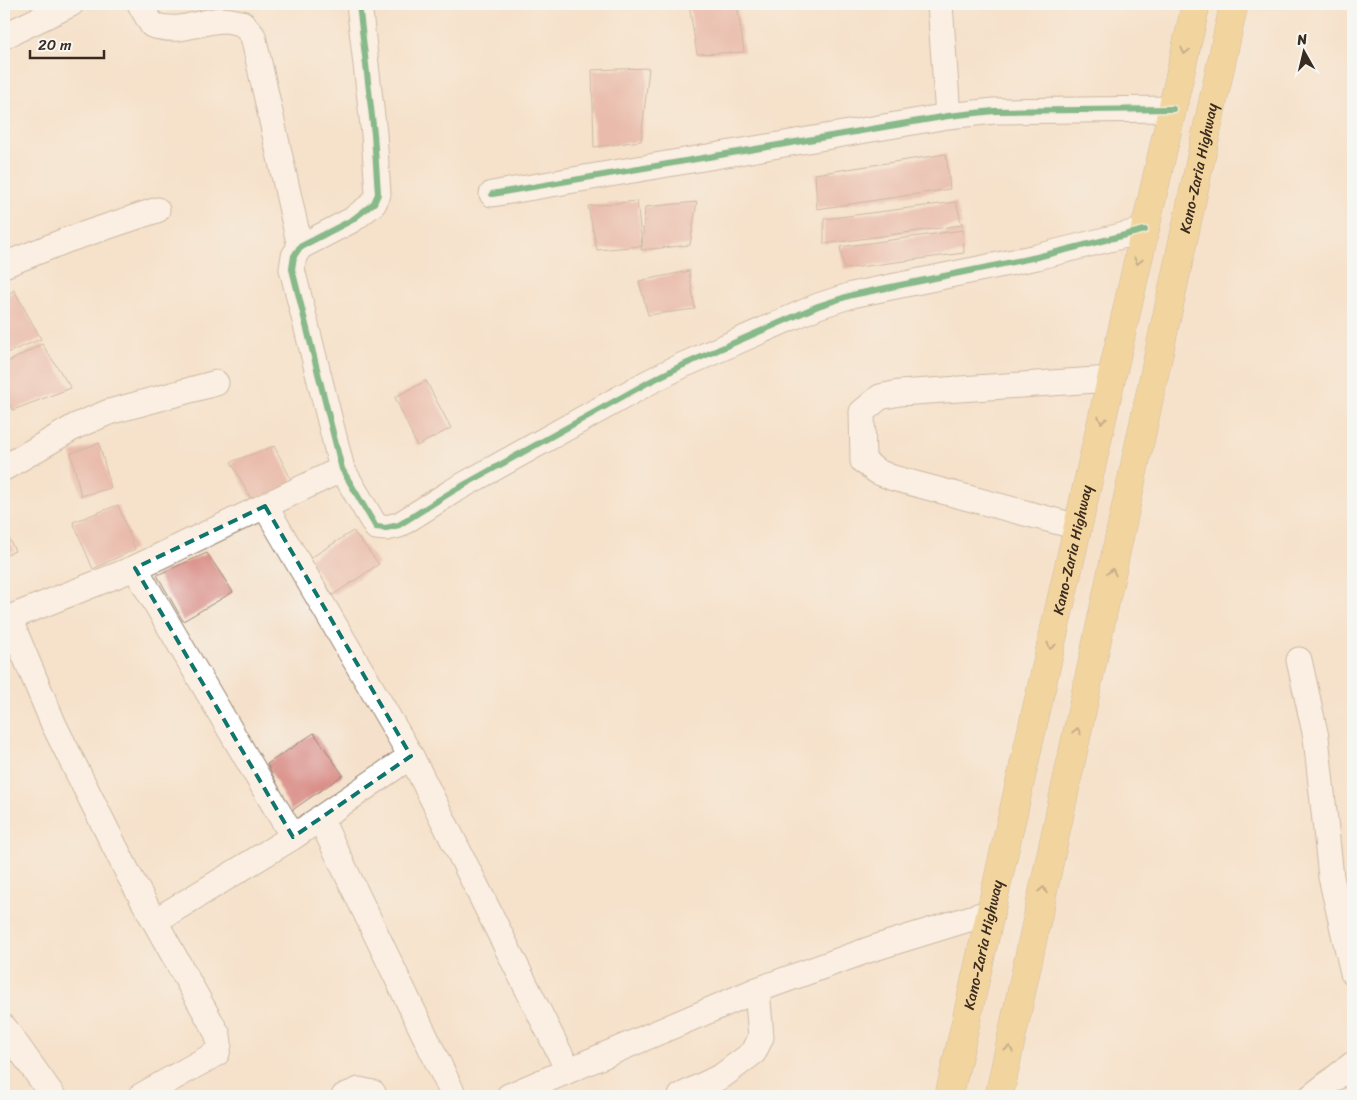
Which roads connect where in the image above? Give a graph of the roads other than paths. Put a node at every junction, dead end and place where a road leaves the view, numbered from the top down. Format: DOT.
graph roads {
  1 [pos="71,4"];
  2 [pos="140,4"];
  3 [pos="359,4"];
  4 [pos="940,4"];
  5 [pos="1196,4"];
  6 [pos="1234,4"];
  7 [pos="4,36"];
  8 [pos="1173,109"];
  9 [pos="948,116"];
  10 [pos="492,194"];
  11 [pos="156,210"];
  12 [pos="1145,230"];
  13 [pos="300,247"];
  14 [pos="4,265"];
  15 [pos="1111,379"];
  16 [pos="216,383"];
  17 [pos="4,468"];
  18 [pos="342,469"];
  19 [pos="265,506"];
  20 [pos="1078,527"];
  21 [pos="135,568"];
  22 [pos="6,619"];
  23 [pos="1299,660"];
  24 [pos="411,756"];
  25 [pos="320,818"];
  26 [pos="293,837"];
  27 [pos="991,912"];
  28 [pos="155,921"];
  29 [pos="1353,973"];
  30 [pos="757,990"];
  31 [pos="4,1027"];
  32 [pos="1353,1064"];
  33 [pos="568,1070"];
  34 [pos="53,1096"];
  35 [pos="141,1096"];
  36 [pos="344,1096"];
  37 [pos="374,1096"];
  38 [pos="454,1096"];
  39 [pos="509,1096"];
  40 [pos="681,1096"];
  41 [pos="949,1096"];
  42 [pos="999,1096"];
  43 [pos="1312,1096"];
  1 -- 7 [label="street"];
  2 -- 13 [label="street"];
  3 -- 13 [label="street"];
  4 -- 9 [label="street"];
  5 -- 8 [label="highway, Kano-Zaria Highway, one-way"];
  42 -- 6 [label="highway, Kano-Zaria Highway, one-way"];
  8 -- 9 [label="street"];
  8 -- 12 [label="highway, Kano-Zaria Highway"];
  9 -- 10 [label="street"];
  11 -- 14 [label="street"];
  12 -- 15 [label="highway, Kano-Zaria Highway, one-way"];
  12 -- 18 [label="street"];
  13 -- 18 [label="street"];
  15 -- 20 [label="highway, Kano-Zaria Highway, one-way"];
  15 -- 20 [label="street"];
  16 -- 17 [label="street"];
  18 -- 19 [label="street"];
  19 -- 21 [label="street"];
  19 -- 24 [label="street"];
  20 -- 27 [label="highway, Kano-Zaria Highway, one-way"];
  21 -- 22 [label="street"];
  21 -- 26 [label="street"];
  22 -- 28 [label="street"];
  23 -- 29 [label="street"];
  24 -- 25 [label="street"];
  24 -- 33 [label="street"];
  25 -- 26 [label="street"];
  25 -- 38 [label="street"];
  26 -- 28 [label="street"];
  27 -- 30 [label="street"];
  27 -- 41 [label="highway, Kano-Zaria Highway"];
  28 -- 35 [label="street"];
  30 -- 33 [label="street"];
  30 -- 40 [label="street"];
  31 -- 34 [label="street"];
  32 -- 43 [label="street"];
  33 -- 39 [label="street"];
  36 -- 37 [label="street"];
}
